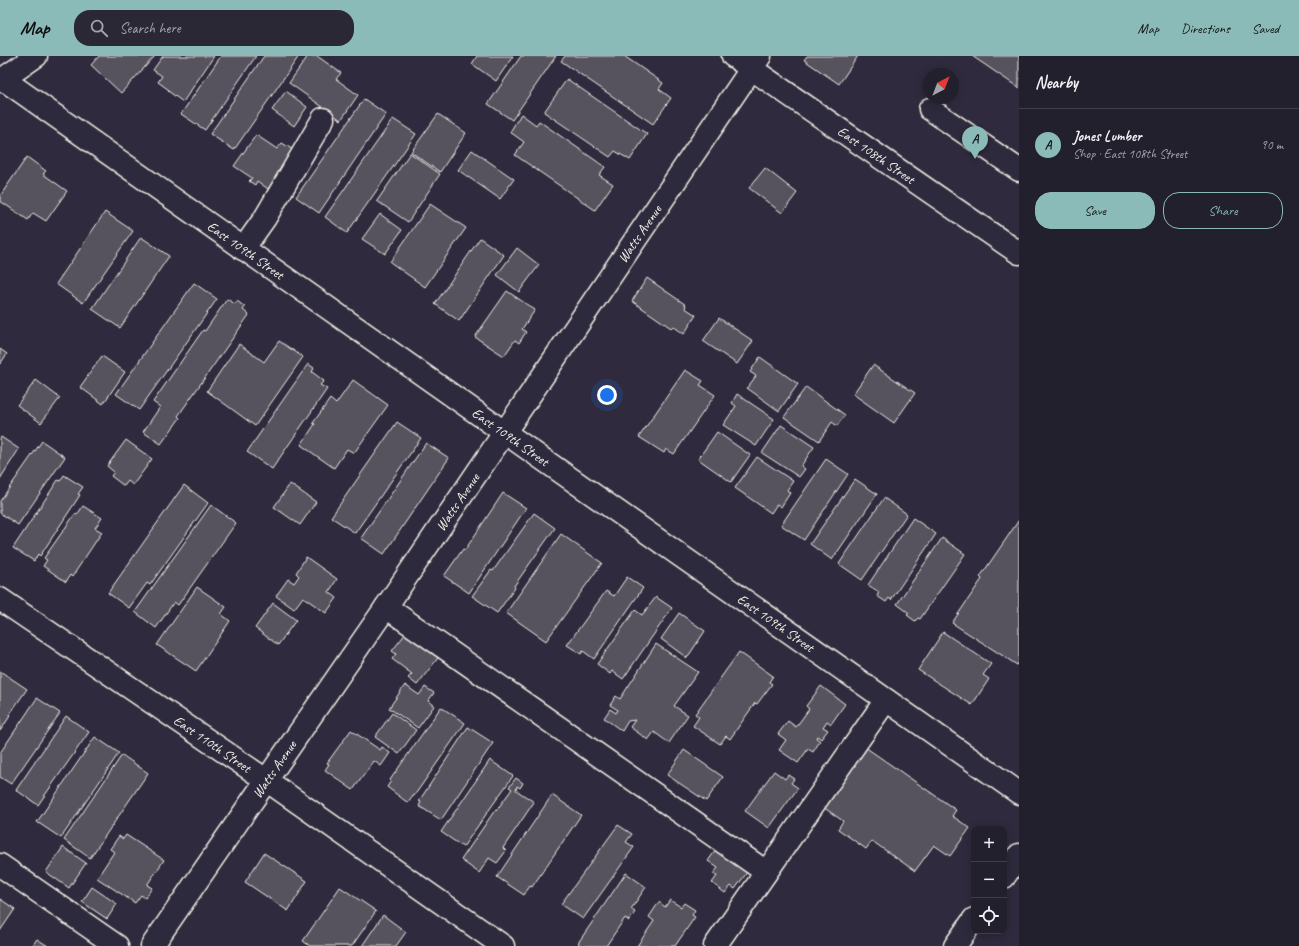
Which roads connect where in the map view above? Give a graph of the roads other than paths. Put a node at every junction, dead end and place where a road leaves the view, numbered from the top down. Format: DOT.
graph roads {
  1 [pos="36,56"];
  2 [pos="733,56"];
  3 [pos="755,62"];
  4 [pos="1,80"];
  5 [pos="930,109"];
  6 [pos="323,118"];
  7 [pos="1019,170"];
  8 [pos="243,249"];
  9 [pos="1019,253"];
  10 [pos="504,432"];
  11 [pos="0,599"];
  12 [pos="386,606"];
  13 [pos="886,700"];
  14 [pos="266,780"];
  15 [pos="1019,793"];
  16 [pos="1019,855"];
  17 [pos="0,865"];
  18 [pos="766,872"];
  19 [pos="1007,873"];
  20 [pos="971,923"];
  21 [pos="117,946"];
  22 [pos="152,946"];
  23 [pos="503,946"];
  24 [pos="715,946"];
  25 [pos="955,946"];
  1 -- 4 [label="street"];
  2 -- 3 [label="street, East 108th Street"];
  3 -- 9 [label="street, East 108th Street"];
  3 -- 10 [label="street, Watts Avenue"];
  4 -- 8 [label="street, East 109th Street"];
  5 -- 7 [label="street"];
  6 -- 8 [label="street"];
  8 -- 10 [label="street, East 109th Street"];
  10 -- 12 [label="street, Watts Avenue"];
  10 -- 13 [label="street, East 109th Street"];
  11 -- 14 [label="street, East 110th Street"];
  12 -- 14 [label="street, Watts Avenue"];
  12 -- 18 [label="street"];
  13 -- 15 [label="street, East 109th Street"];
  13 -- 18 [label="street"];
  14 -- 22 [label="street, Watts Avenue"];
  14 -- 23 [label="street, East 110th Street"];
  16 -- 19 [label="street"];
  17 -- 21 [label="street"];
  18 -- 24 [label="street"];
  20 -- 25 [label="street"];
}
